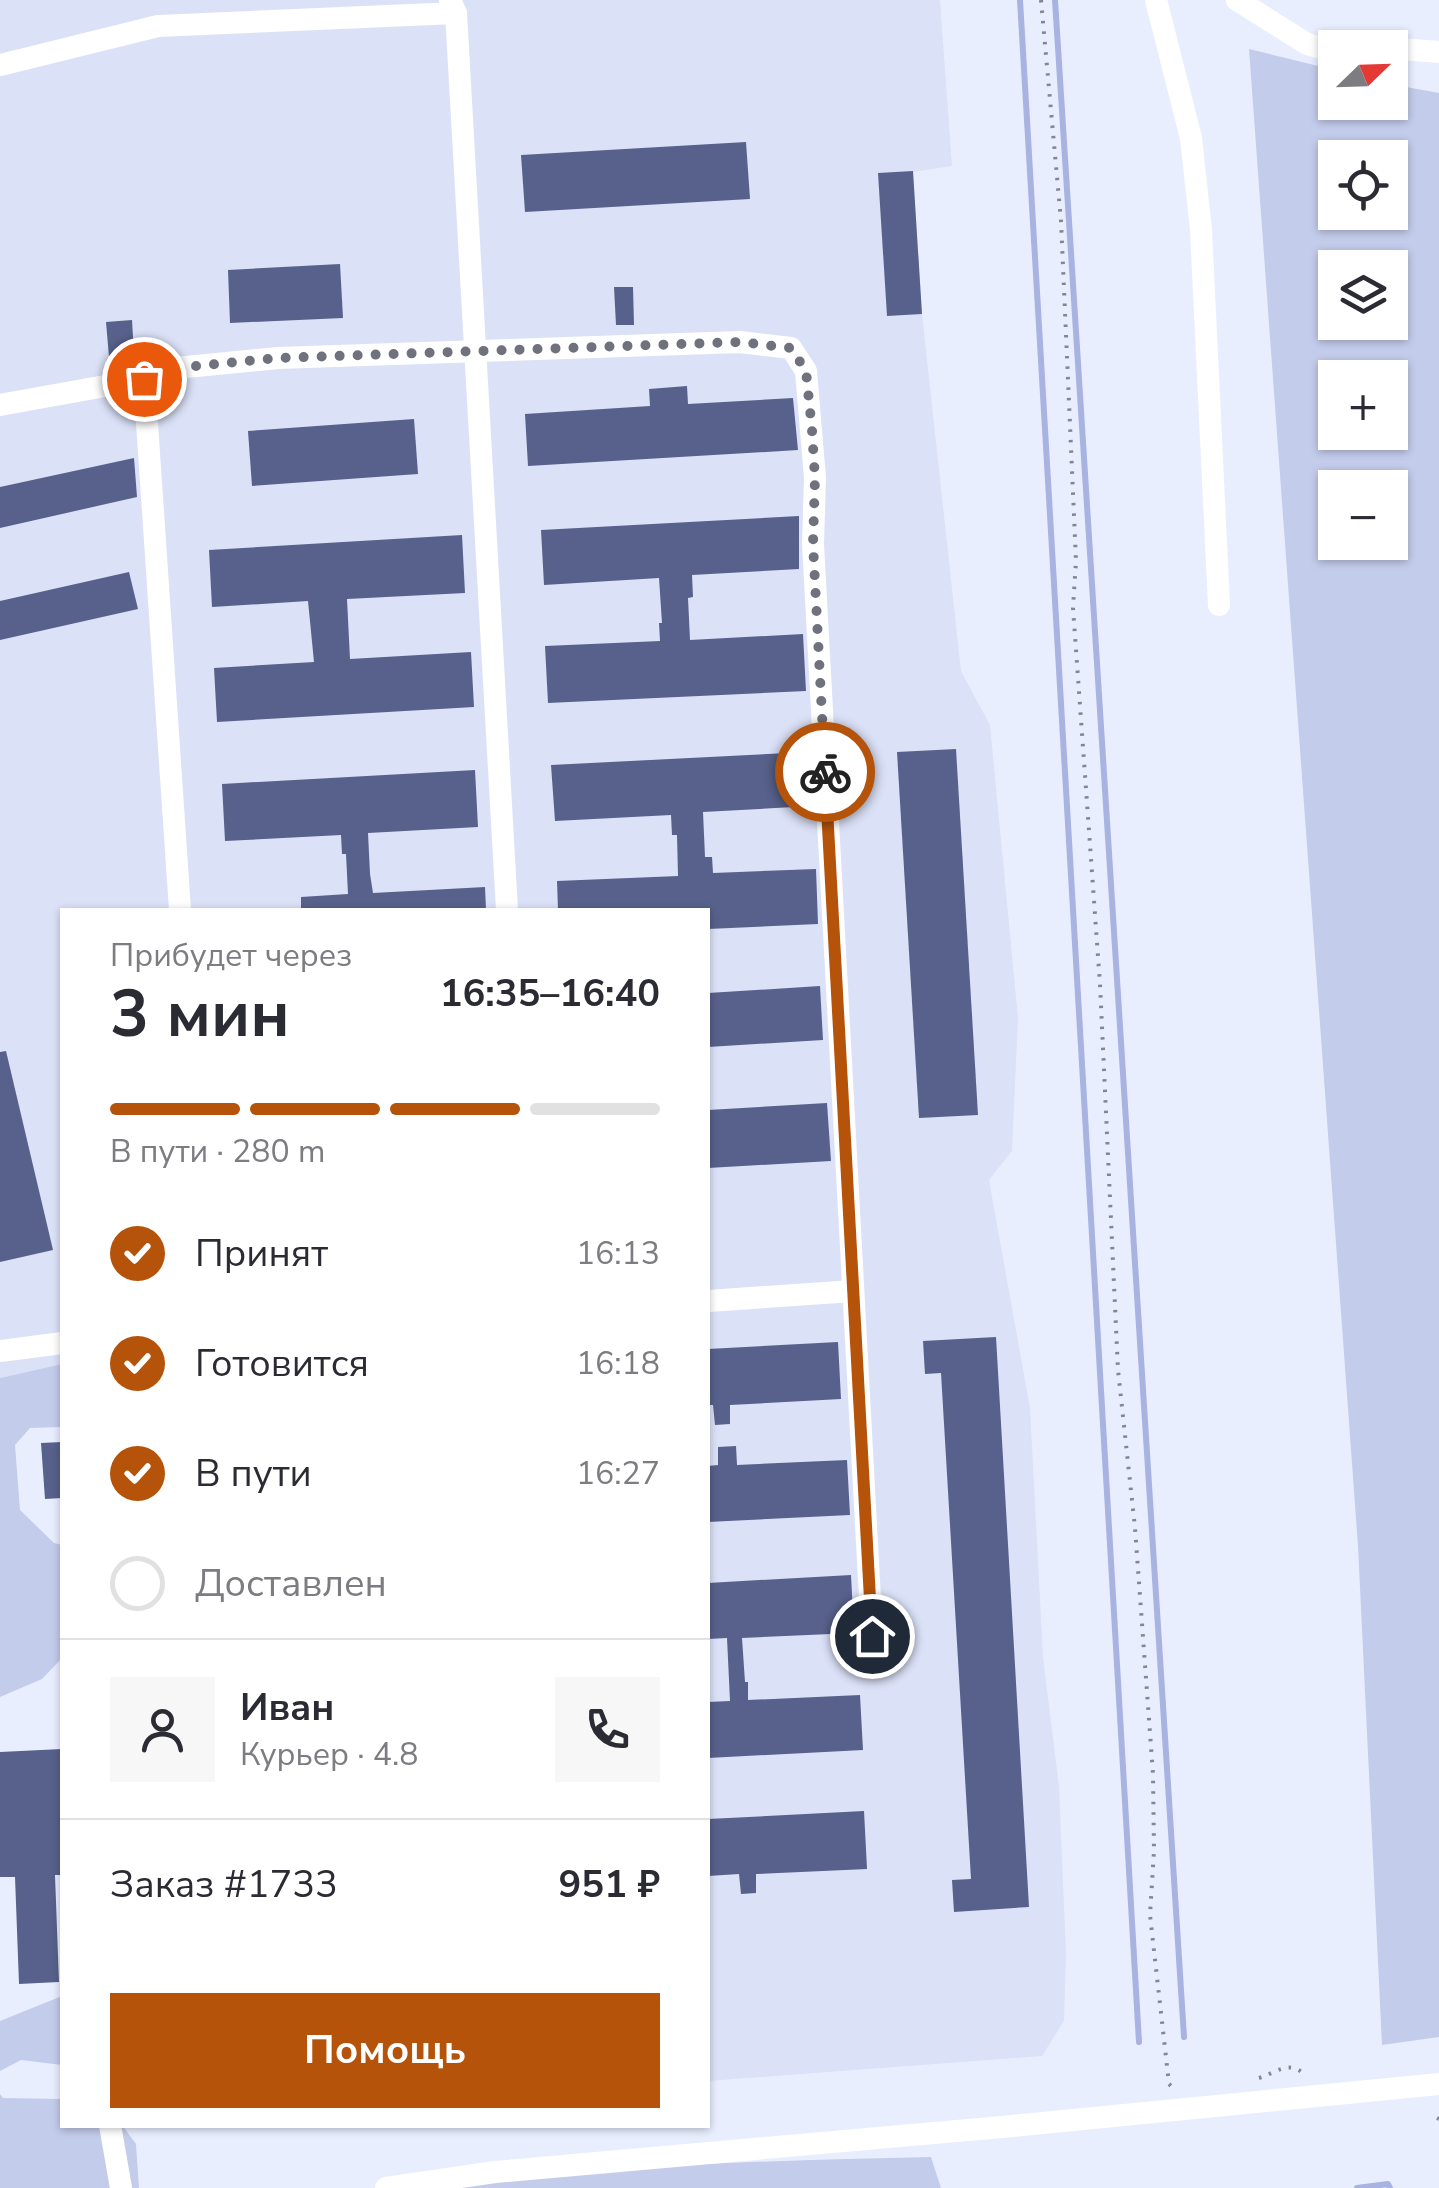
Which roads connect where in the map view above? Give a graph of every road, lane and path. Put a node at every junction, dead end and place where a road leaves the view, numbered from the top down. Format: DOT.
graph roads {
  1 [pos="1042,0"];
  2 [pos="1156,0"];
  3 [pos="1237,0"];
  4 [pos="453,6"];
  5 [pos="1318,47"];
  6 [pos="1408,49"];
  7 [pos="1439,52"];
  8 [pos="0,65"];
  9 [pos="475,352"];
  10 [pos="144,379"];
  11 [pos="0,405"];
  12 [pos="1219,605"];
  13 [pos="180,908"];
  14 [pos="507,908"];
  15 [pos="852,1290"];
  16 [pos="710,1301"];
  17 [pos="60,1343"];
  18 [pos="0,1351"];
  19 [pos="872,1636"];
  20 [pos="1250,2080"];
  21 [pos="1439,2084"];
  22 [pos="1175,2090"];
  23 [pos="1300,2096"];
  24 [pos="110,2128"];
  25 [pos="120,2188"];
  26 [pos="386,2188"];
  1 -- 22 [label="path"];
  2 -- 12 [label="lane"];
  3 -- 5 [label="lane"];
  4 -- 8 [label="lane"];
  4 -- 9 [label="lane"];
  6 -- 7 [label="lane"];
  9 -- 10 [label="lane"];
  9 -- 14 [label="lane"];
  9 -- 15 [label="lane"];
  10 -- 11 [label="lane"];
  10 -- 13 [label="lane"];
  15 -- 16 [label="lane"];
  15 -- 19 [label="lane"];
  17 -- 18 [label="lane"];
  20 -- 23 [label="path"];
  21 -- 23 [label="lane"];
  23 -- 26 [label="lane"];
  24 -- 25 [label="lane"];
}
